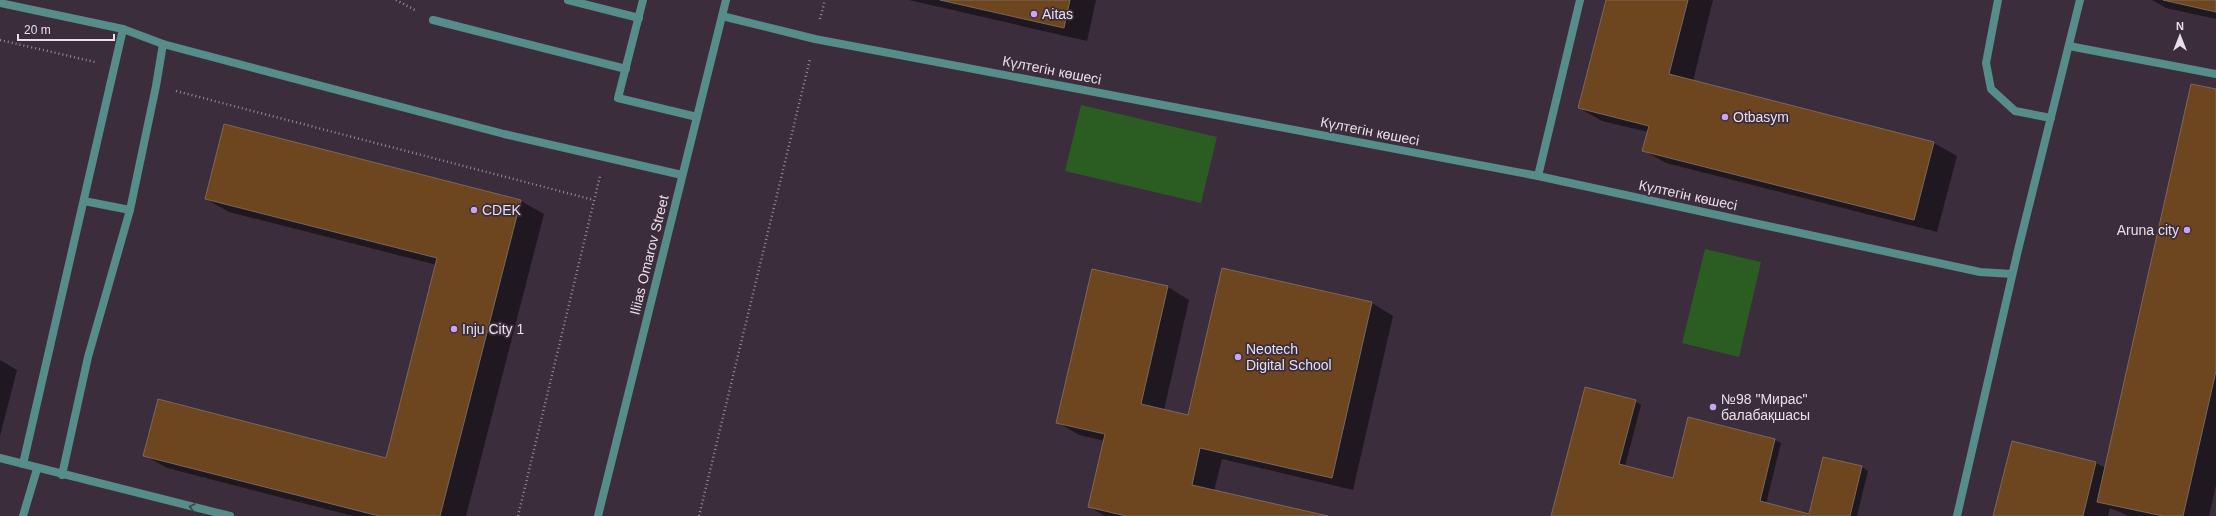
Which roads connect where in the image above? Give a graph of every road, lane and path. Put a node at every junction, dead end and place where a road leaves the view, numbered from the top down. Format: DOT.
graph roads {
  1 [pos="568,0"];
  2 [pos="643,0"];
  3 [pos="726,0"];
  4 [pos="824,0"];
  5 [pos="1580,0"];
  6 [pos="1998,0"];
  7 [pos="2080,0"];
  8 [pos="0,3"];
  9 [pos="722,16"];
  10 [pos="639,18"];
  11 [pos="433,20"];
  12 [pos="123,29"];
  13 [pos="815,39"];
  14 [pos="0,40"];
  15 [pos="163,44"];
  16 [pos="2069,46"];
  17 [pos="115,66"];
  18 [pos="626,69"];
  19 [pos="2216,74"];
  20 [pos="156,86"];
  21 [pos="697,117"];
  22 [pos="2050,118"];
  23 [pos="605,156"];
  24 [pos="682,175"];
  25 [pos="1538,176"];
  26 [pos="594,200"];
  27 [pos="84,201"];
  28 [pos="130,210"];
  29 [pos="2012,274"];
  30 [pos="0,458"];
  31 [pos="23,464"];
  32 [pos="37,468"];
  33 [pos="62,475"];
  34 [pos="23,516"];
  35 [pos="230,516"];
  36 [pos="518,516"];
  37 [pos="598,516"];
  38 [pos="699,516"];
  39 [pos="1957,516"];
  1 -- 10 [label="street"];
  2 -- 10 [label="street"];
  3 -- 9 [label="street, Iliias Omarov Street"];
  4 -- 13 [label="path"];
  5 -- 25 [label="street"];
  6 -- 22 [label="street"];
  7 -- 16 [label="street"];
  8 -- 12 [label="street"];
  9 -- 13 [label="street, Күлтегін көшесі"];
  9 -- 21 [label="street, Iliias Omarov Street"];
  10 -- 18 [label="street"];
  11 -- 18 [label="street"];
  12 -- 15 [label="street"];
  12 -- 17 [label="street"];
  13 -- 25 [label="street, Күлтегін көшесі"];
  13 -- 38 [label="path"];
  14 -- 17 [label="path"];
  15 -- 20 [label="street"];
  15 -- 23 [label="street"];
  16 -- 19 [label="street"];
  16 -- 22 [label="street"];
  17 -- 27 [label="street"];
  18 -- 21 [label="street"];
  20 -- 26 [label="path"];
  20 -- 28 [label="street"];
  21 -- 24 [label="street, Iliias Omarov Street"];
  22 -- 29 [label="street"];
  23 -- 24 [label="street"];
  23 -- 26 [label="path"];
  24 -- 37 [label="street, Iliias Omarov Street"];
  25 -- 29 [label="street, Күлтегін көшесі"];
  26 -- 36 [label="path"];
  27 -- 28 [label="street"];
  27 -- 31 [label="street"];
  28 -- 33 [label="street"];
  29 -- 39 [label="street"];
  30 -- 31 [label="street"];
  31 -- 32 [label="street"];
  32 -- 33 [label="street"];
  32 -- 34 [label="street"];
  35 -- 33 [label="street, one-way"];
}
